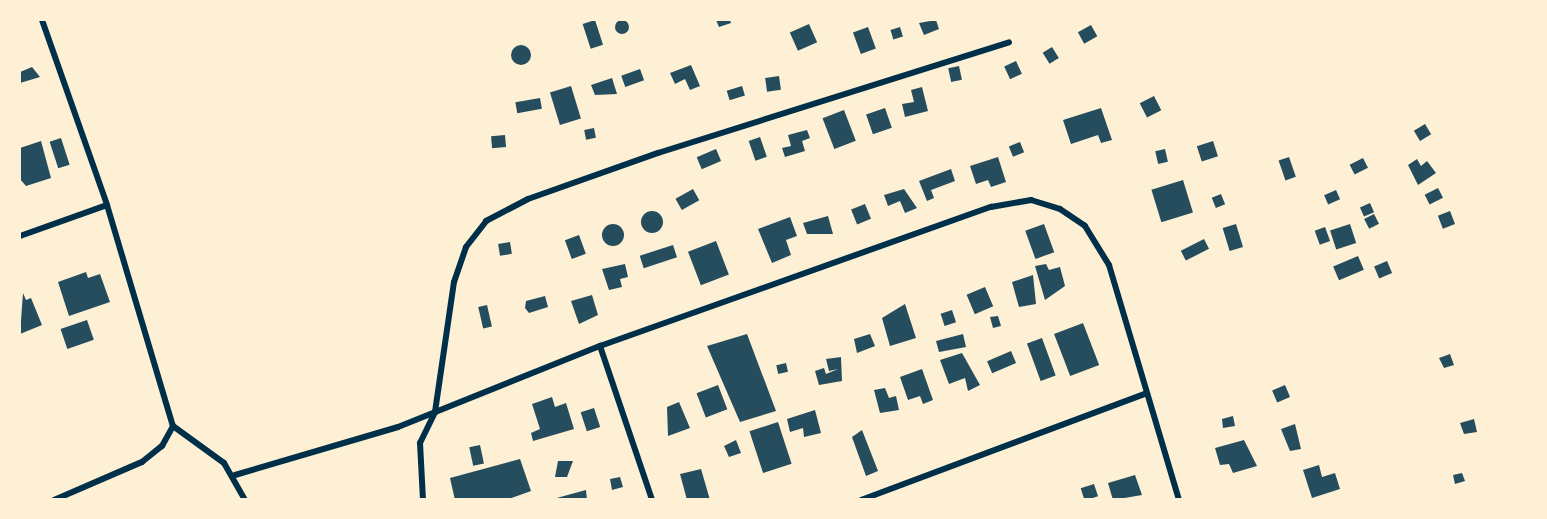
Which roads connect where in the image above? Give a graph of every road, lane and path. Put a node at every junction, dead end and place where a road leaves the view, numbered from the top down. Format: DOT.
graph roads {
  1 [pos="42,20"];
  2 [pos="1009,42"];
  3 [pos="107,205"];
  4 [pos="20,236"];
  5 [pos="600,346"];
  6 [pos="1145,394"];
  7 [pos="435,412"];
  8 [pos="173,426"];
  9 [pos="235,475"];
  10 [pos="54,500"];
  11 [pos="245,500"];
  12 [pos="423,500"];
  13 [pos="652,500"];
  14 [pos="861,500"];
  15 [pos="1179,500"];
  1 -- 3 [label="street"];
  2 -- 7 [label="street"];
  3 -- 4 [label="street"];
  3 -- 8 [label="street"];
  5 -- 6 [label="street"];
  5 -- 7 [label="street"];
  5 -- 13 [label="street"];
  6 -- 14 [label="street"];
  6 -- 15 [label="street"];
  7 -- 9 [label="street"];
  7 -- 12 [label="street"];
  8 -- 9 [label="street"];
  8 -- 10 [label="street"];
  9 -- 11 [label="street"];
}
